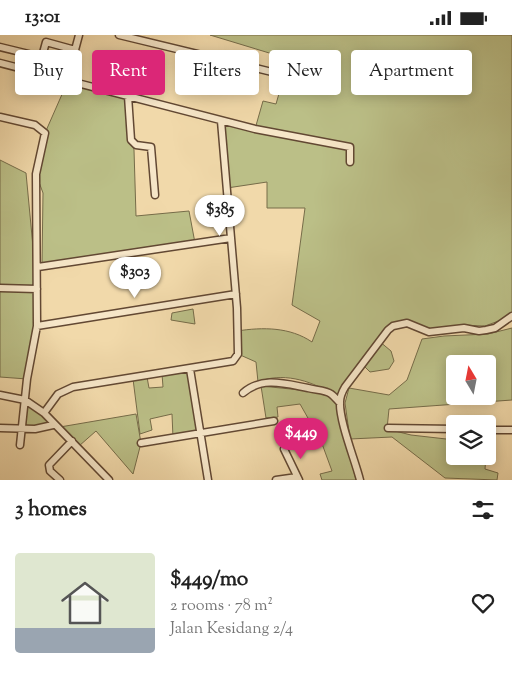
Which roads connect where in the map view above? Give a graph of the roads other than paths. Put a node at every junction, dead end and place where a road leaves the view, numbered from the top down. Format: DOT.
graph roads {
  1 [pos="79,35"];
  2 [pos="119,35"];
  3 [pos="0,47"];
  4 [pos="75,49"];
  5 [pos="0,65"];
  6 [pos="15,68"];
  7 [pos="269,72"];
  8 [pos="82,84"];
  9 [pos="128,96"];
  10 [pos="0,117"];
  11 [pos="221,121"];
  12 [pos="350,162"];
  13 [pos="154,195"];
  14 [pos="231,238"];
  15 [pos="38,267"];
  16 [pos="0,288"];
  17 [pos="37,289"];
  18 [pos="236,294"];
  19 [pos="512,316"];
  20 [pos="37,326"];
  21 [pos="190,369"];
  22 [pos="243,393"];
  23 [pos="0,395"];
  24 [pos="25,400"];
  25 [pos="340,403"];
  26 [pos="44,413"];
  27 [pos="274,421"];
  28 [pos="53,425"];
  29 [pos="0,428"];
  30 [pos="21,428"];
  31 [pos="388,428"];
  32 [pos="446,429"];
  33 [pos="496,430"];
  34 [pos="512,431"];
  35 [pos="200,433"];
  36 [pos="72,441"];
  37 [pos="141,443"];
  38 [pos="20,445"];
  39 [pos="284,449"];
  40 [pos="298,478"];
  41 [pos="60,480"];
  42 [pos="110,480"];
  43 [pos="208,480"];
  44 [pos="276,480"];
  45 [pos="360,480"];
  1 -- 4 [label="street"];
  2 -- 7 [label="street"];
  3 -- 4 [label="street"];
  5 -- 6 [label="street"];
  8 -- 9 [label="street"];
  9 -- 11 [label="street"];
  9 -- 13 [label="street"];
  10 -- 15 [label="street"];
  11 -- 12 [label="street"];
  11 -- 14 [label="street"];
  14 -- 15 [label="street"];
  14 -- 18 [label="street"];
  15 -- 17 [label="street"];
  16 -- 17 [label="street"];
  17 -- 20 [label="street"];
  18 -- 20 [label="street"];
  18 -- 21 [label="street"];
  19 -- 25 [label="street"];
  20 -- 24 [label="street"];
  21 -- 26 [label="street"];
  21 -- 35 [label="street"];
  22 -- 25 [label="street"];
  23 -- 24 [label="street"];
  24 -- 26 [label="street"];
  24 -- 30 [label="street"];
  25 -- 45 [label="street"];
  26 -- 28 [label="street"];
  27 -- 35 [label="street"];
  28 -- 30 [label="street"];
  28 -- 36 [label="street"];
  29 -- 30 [label="street"];
  30 -- 38 [label="street"];
  31 -- 32 [label="street"];
  33 -- 34 [label="street"];
  35 -- 37 [label="street"];
  35 -- 43 [label="street"];
  36 -- 41 [label="street"];
  36 -- 42 [label="street"];
  39 -- 40 [label="street"];
  40 -- 44 [label="street"];
}
